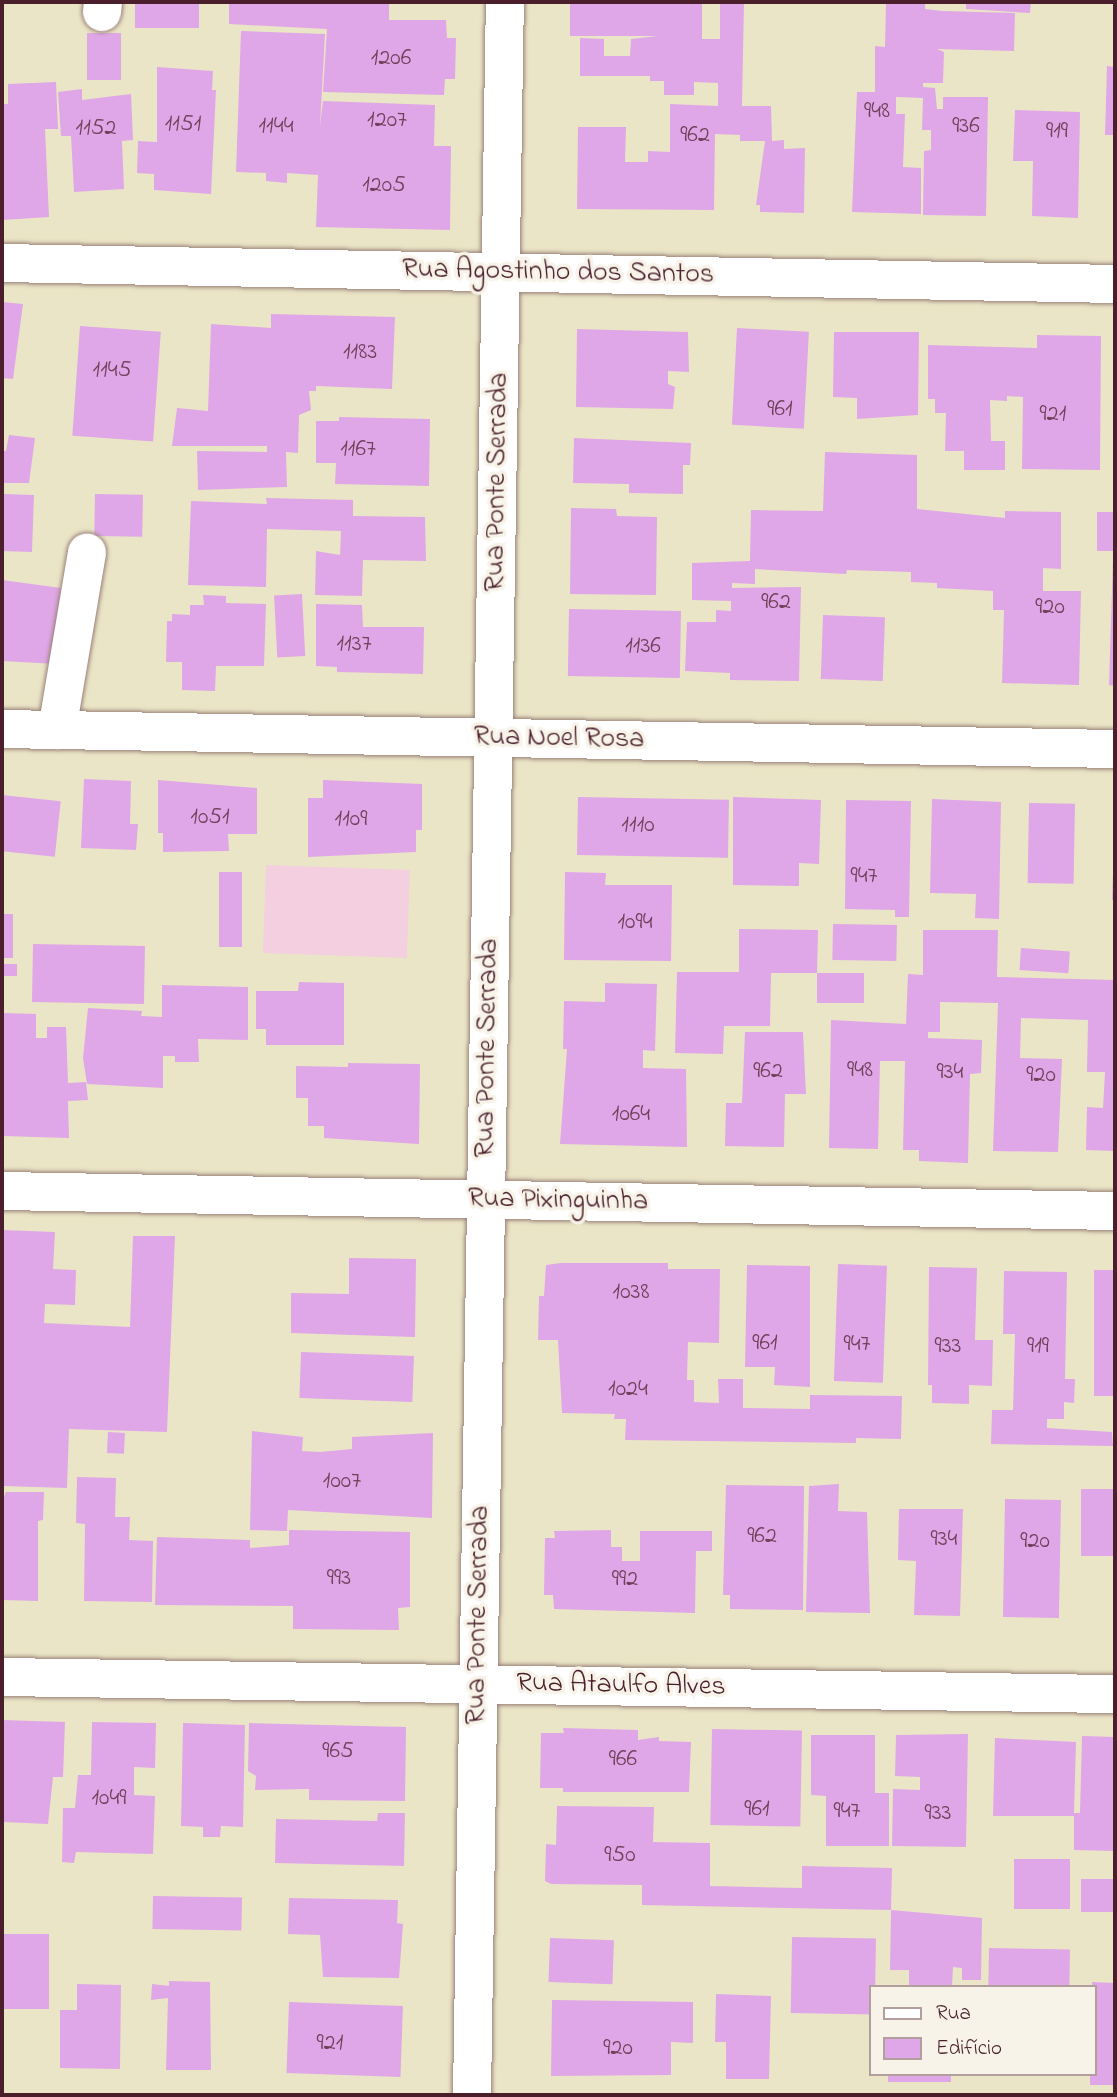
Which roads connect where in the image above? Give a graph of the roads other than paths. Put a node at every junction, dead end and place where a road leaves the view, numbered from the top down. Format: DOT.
graph roads {
  1 [pos="505,2"];
  2 [pos="2,263"];
  3 [pos="501,272"];
  4 [pos="1115,284"];
  5 [pos="87,553"];
  6 [pos="2,729"];
  7 [pos="57,730"];
  8 [pos="493,738"];
  9 [pos="1115,749"];
  10 [pos="2,1191"];
  11 [pos="486,1200"];
  12 [pos="1115,1211"];
  13 [pos="2,1677"];
  14 [pos="478,1684"];
  15 [pos="1115,1694"];
  16 [pos="472,2095"];
  1 -- 3 [label="street, Rua Ponte Serrada"];
  2 -- 3 [label="street, Rua Agostinho dos Santos"];
  3 -- 4 [label="street, Rua Agostinho dos Santos"];
  3 -- 8 [label="street, Rua Ponte Serrada"];
  5 -- 7 [label="street"];
  6 -- 7 [label="street, Rua Noel Rosa"];
  7 -- 8 [label="street, Rua Noel Rosa"];
  8 -- 9 [label="street, Rua Noel Rosa"];
  8 -- 11 [label="street, Rua Ponte Serrada"];
  10 -- 11 [label="street, Rua Pixinguinha"];
  11 -- 12 [label="street, Rua Pixinguinha"];
  11 -- 14 [label="street, Rua Ponte Serrada"];
  13 -- 14 [label="street, Rua Ataulfo Alves"];
  14 -- 15 [label="street, Rua Ataulfo Alves"];
  14 -- 16 [label="street, Rua Ponte Serrada"];
}
